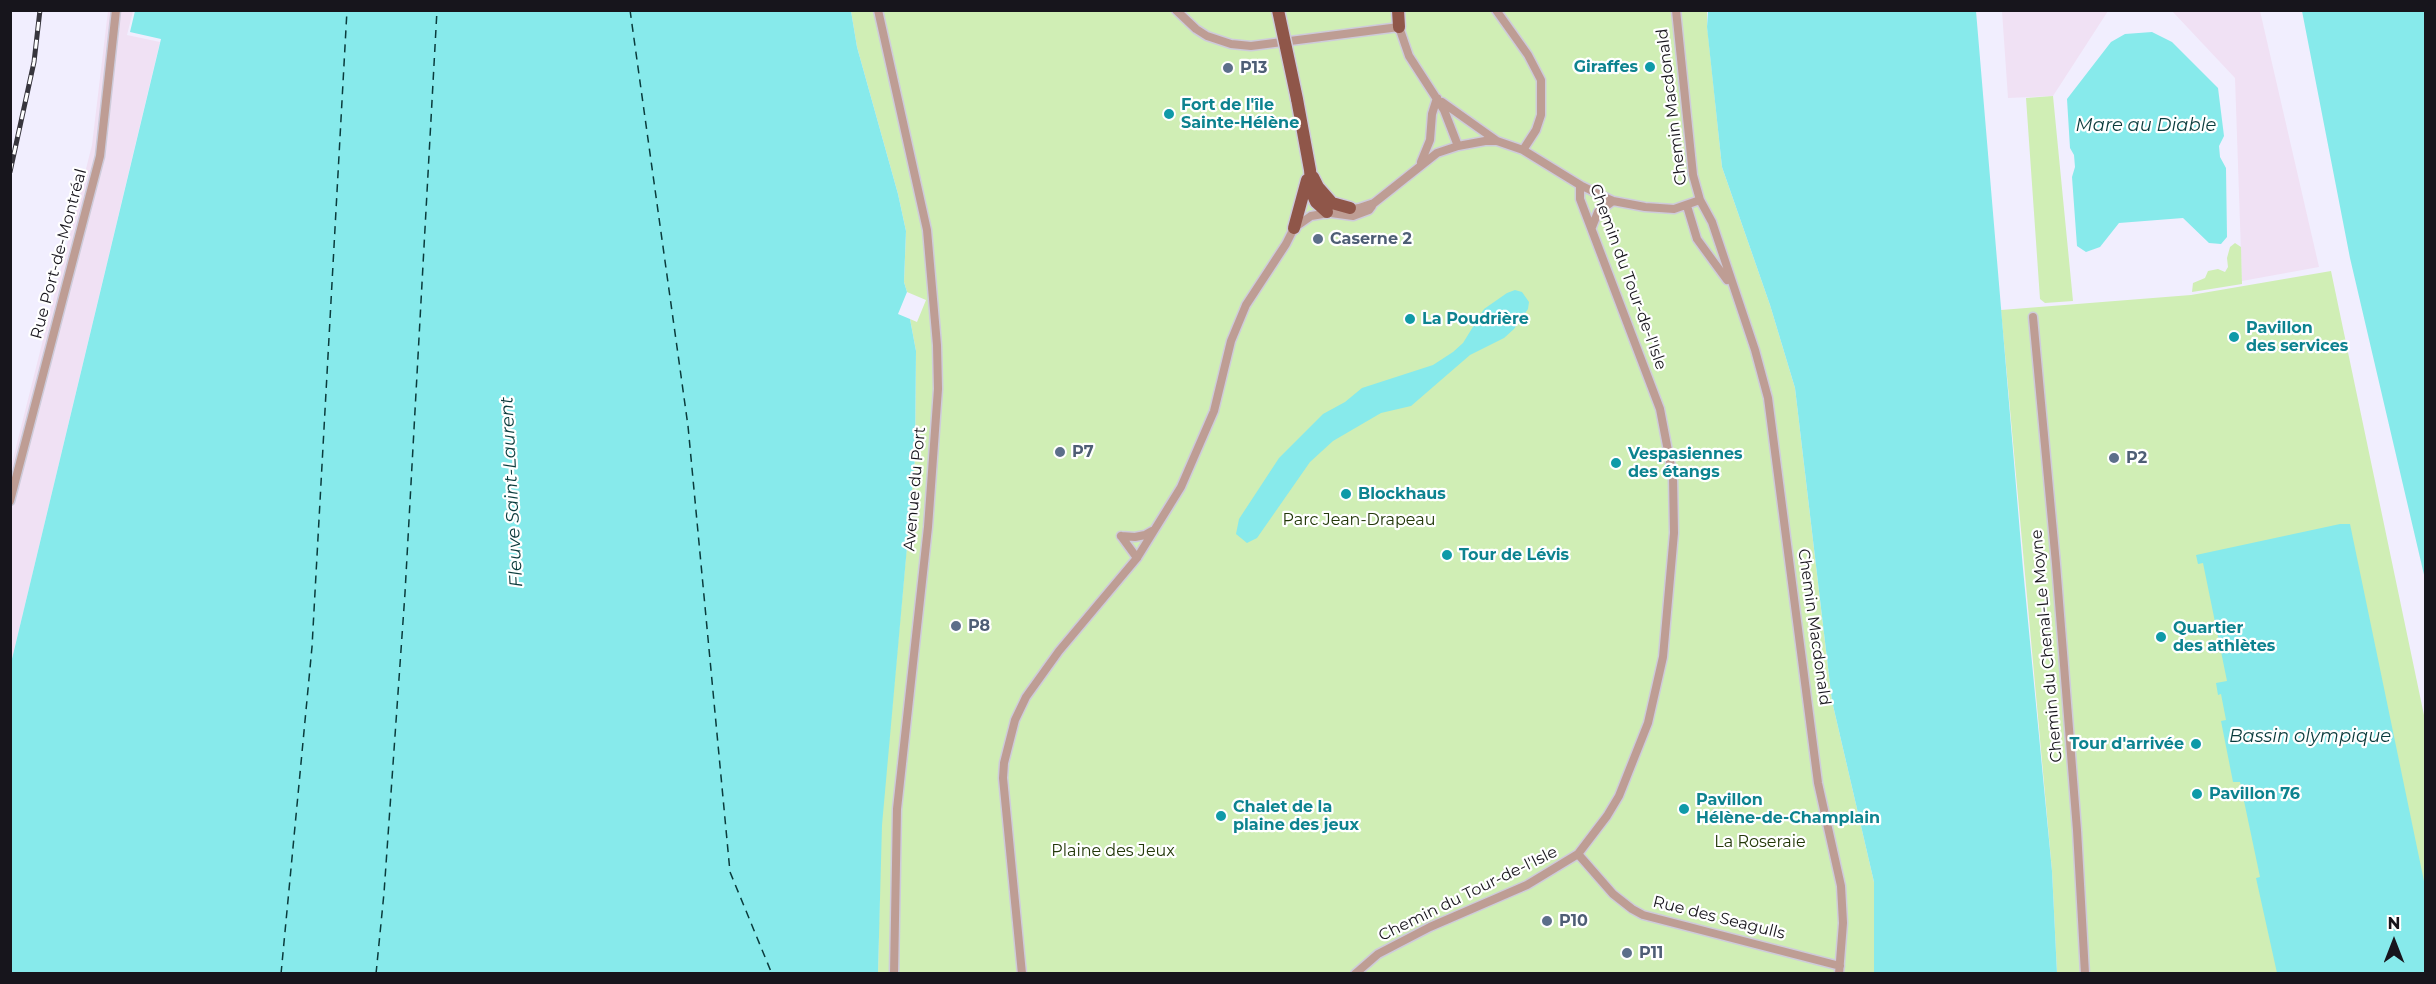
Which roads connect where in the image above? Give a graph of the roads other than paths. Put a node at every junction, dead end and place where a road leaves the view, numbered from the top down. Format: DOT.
graph roads {
  1 [pos="116,10"];
  2 [pos="878,10"];
  3 [pos="1176,10"];
  4 [pos="1278,10"];
  5 [pos="1398,10"];
  6 [pos="1497,10"];
  7 [pos="1676,10"];
  8 [pos="1399,27"];
  9 [pos="1437,98"];
  10 [pos="1497,141"];
  11 [pos="1458,146"];
  12 [pos="1523,150"];
  13 [pos="1420,165"];
  14 [pos="1310,170"];
  15 [pos="1580,185"];
  16 [pos="1700,200"];
  17 [pos="1613,201"];
  18 [pos="1374,203"];
  19 [pos="1687,206"];
  20 [pos="1350,208"];
  21 [pos="1327,212"];
  22 [pos="1592,227"];
  23 [pos="1294,228"];
  24 [pos="1717,238"];
  25 [pos="1701,246"];
  26 [pos="1733,288"];
  27 [pos="2033,317"];
  28 [pos="10,501"];
  29 [pos="1156,528"];
  30 [pos="1137,558"];
  31 [pos="1578,854"];
  32 [pos="1839,970"];
  33 [pos="894,974"];
  34 [pos="1022,974"];
  35 [pos="1355,974"];
  36 [pos="2085,974"];
  1 -- 28 [label="street, Rue Port-de-Montréal"];
  2 -- 33 [label="street, Avenue du Port"];
  3 -- 8 [label="street"];
  4 -- 14 [label="main road, bridge"];
  5 -- 8 [label="main road"];
  6 -- 12 [label="street"];
  7 -- 16 [label="street, Chemin Macdonald"];
  8 -- 9 [label="street"];
  9 -- 10 [label="street"];
  9 -- 11 [label="street"];
  9 -- 13 [label="street"];
  10 -- 11 [label="street, Chemin du Tour-de-l'Isle"];
  10 -- 12 [label="street, Chemin du Tour-de-l'Isle"];
  11 -- 13 [label="street, Chemin du Tour-de-l'Isle"];
  12 -- 15 [label="street, Chemin du Tour-de-l'Isle"];
  13 -- 18 [label="street, Chemin du Tour-de-l'Isle"];
  14 -- 20 [label="main road"];
  14 -- 21 [label="main road"];
  14 -- 23 [label="main road"];
  15 -- 17 [label="street, Chemin Macdonald"];
  15 -- 22 [label="street, Chemin du Tour-de-l'Isle"];
  16 -- 19 [label="street, Chemin Macdonald"];
  16 -- 24 [label="street, Chemin Macdonald"];
  17 -- 19 [label="street, Chemin Macdonald"];
  17 -- 22 [label="street"];
  18 -- 20 [label="street, Chemin du Tour-de-l'Isle"];
  18 -- 21 [label="street"];
  19 -- 25 [label="street, Chemin Macdonald"];
  20 -- 21 [label="street, Chemin du Tour-de-l'Isle"];
  21 -- 23 [label="street, Chemin du Tour-de-l'Isle"];
  22 -- 31 [label="street, Chemin du Tour-de-l'Isle"];
  23 -- 29 [label="street"];
  24 -- 25 [label="street"];
  24 -- 26 [label="street, Chemin Macdonald"];
  25 -- 26 [label="street, Chemin Macdonald"];
  26 -- 32 [label="street, Chemin Macdonald"];
  27 -- 36 [label="street, Chemin du Chenal-Le Moyne"];
  29 -- 30 [label="street"];
  29 -- 30 [label="street"];
  30 -- 34 [label="street"];
  31 -- 32 [label="street, Rue des Seagulls"];
  31 -- 35 [label="street, Chemin du Tour-de-l'Isle"];
}
